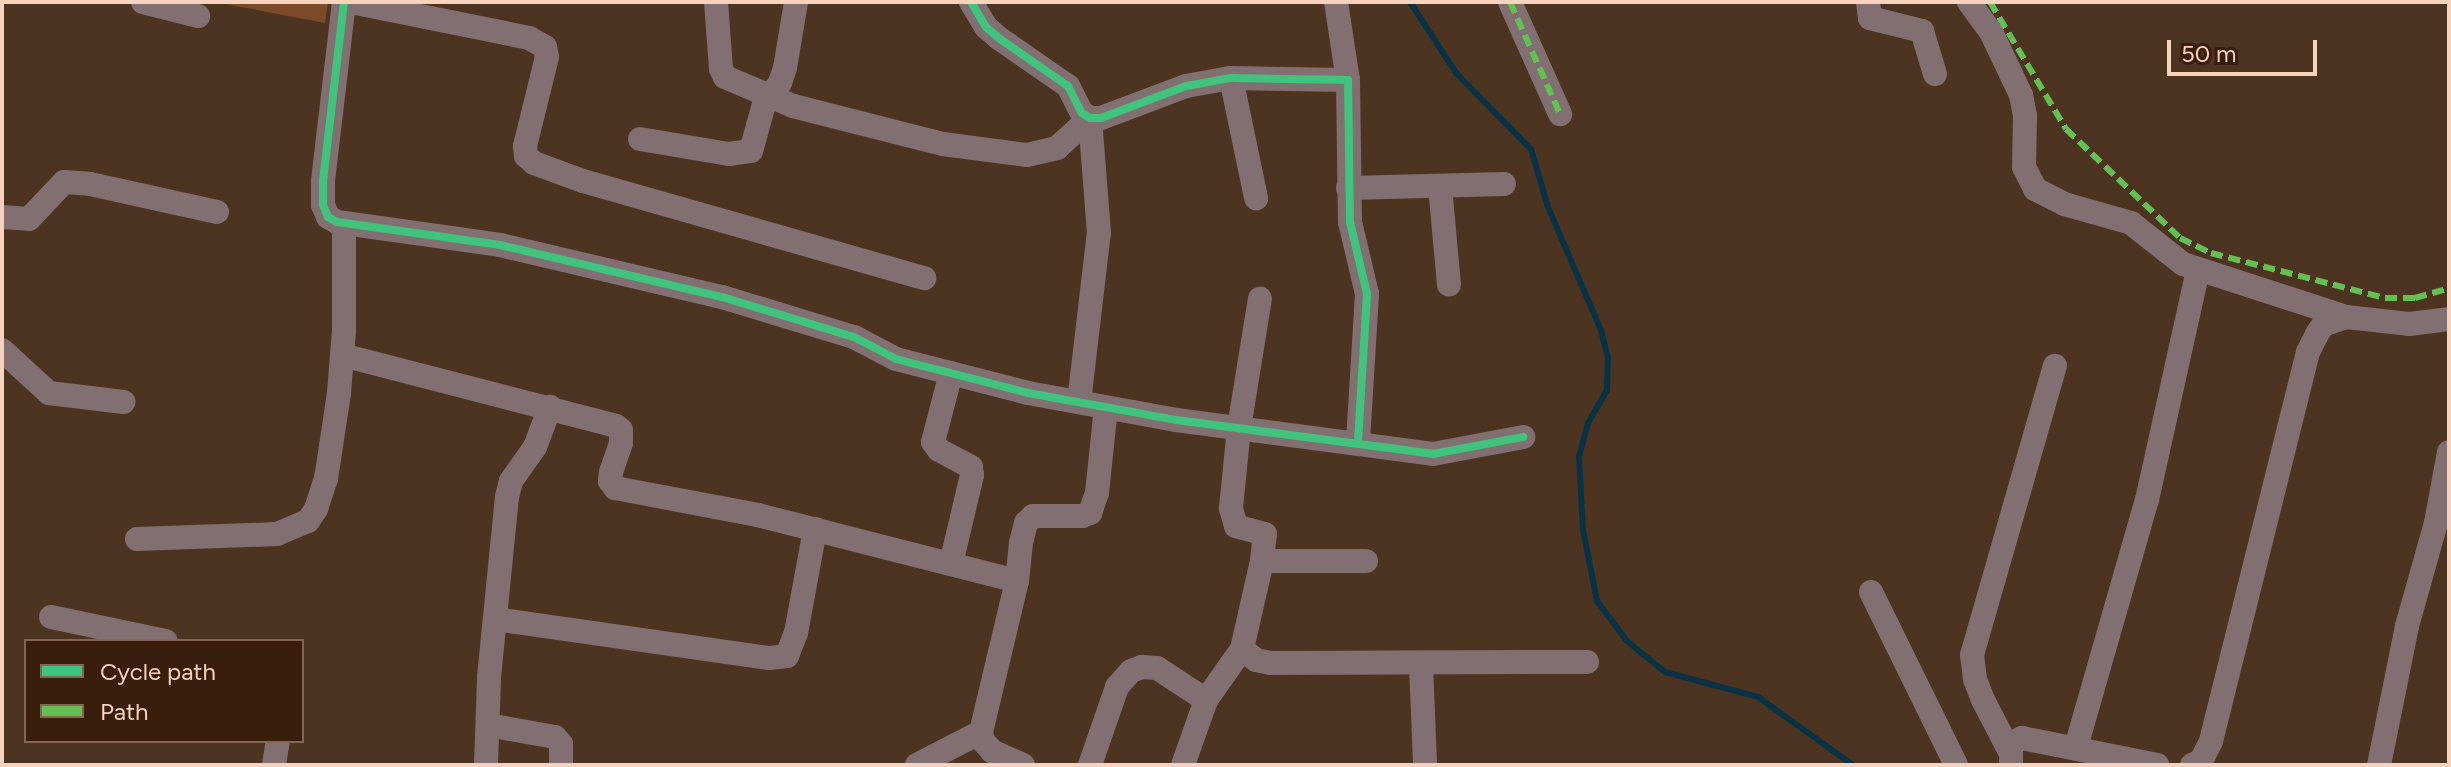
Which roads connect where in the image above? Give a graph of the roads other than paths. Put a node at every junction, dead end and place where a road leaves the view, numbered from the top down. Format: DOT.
graph roads {
  1 [pos="143,2"];
  2 [pos="344,2"];
  3 [pos="351,2"];
  4 [pos="716,2"];
  5 [pos="796,2"];
  6 [pos="971,2"];
  7 [pos="1336,2"];
  8 [pos="1510,2"];
  9 [pos="1868,2"];
  10 [pos="1969,2"];
  11 [pos="198,16"];
  12 [pos="1935,74"];
  13 [pos="1231,78"];
  14 [pos="1348,80"];
  15 [pos="770,94"];
  16 [pos="1560,114"];
  17 [pos="1090,118"];
  18 [pos="640,139"];
  19 [pos="1504,184"];
  20 [pos="1440,186"];
  21 [pos="1348,188"];
  22 [pos="1256,198"];
  23 [pos="217,212"];
  24 [pos="2,217"];
  25 [pos="344,223"];
  26 [pos="2198,270"];
  27 [pos="924,278"];
  28 [pos="1449,285"];
  29 [pos="1260,299"];
  30 [pos="2346,317"];
  31 [pos="2449,319"];
  32 [pos="2,350"];
  33 [pos="342,355"];
  34 [pos="2055,366"];
  35 [pos="951,373"];
  36 [pos="123,402"];
  37 [pos="1079,402"];
  38 [pos="550,407"];
  39 [pos="1106,407"];
  40 [pos="1239,428"];
  41 [pos="1523,437"];
  42 [pos="1358,442"];
  43 [pos="2449,452"];
  44 [pos="815,529"];
  45 [pos="137,539"];
  46 [pos="1262,561"];
  47 [pos="1366,561"];
  48 [pos="951,564"];
  49 [pos="1017,581"];
  50 [pos="1871,592"];
  51 [pos="51,617"];
  52 [pos="495,619"];
  53 [pos="156,639"];
  54 [pos="1242,649"];
  55 [pos="1587,662"];
  56 [pos="1421,664"];
  57 [pos="1206,700"];
  58 [pos="488,725"];
  59 [pos="981,732"];
  60 [pos="278,743"];
  61 [pos="2076,747"];
  62 [pos="2010,757"];
  63 [pos="931,761"];
  64 [pos="2198,764"];
  65 [pos="274,765"];
  66 [pos="486,765"];
  67 [pos="561,765"];
  68 [pos="1023,765"];
  69 [pos="1090,765"];
  70 [pos="1183,765"];
  71 [pos="1425,765"];
  72 [pos="1956,765"];
  73 [pos="2157,765"];
  74 [pos="2379,765"];
  1 -- 11 [label="street"];
  2 -- 25 [label="street"];
  3 -- 27 [label="street"];
  4 -- 15 [label="street"];
  5 -- 15 [label="street"];
  6 -- 17 [label="street"];
  7 -- 14 [label="street"];
  8 -- 16 [label="street"];
  9 -- 12 [label="street"];
  10 -- 26 [label="street"];
  13 -- 14 [label="street"];
  13 -- 17 [label="street"];
  13 -- 22 [label="street"];
  14 -- 21 [label="street"];
  15 -- 17 [label="street"];
  15 -- 18 [label="street"];
  17 -- 37 [label="street"];
  19 -- 20 [label="street"];
  20 -- 21 [label="street"];
  20 -- 28 [label="street"];
  21 -- 42 [label="street"];
  23 -- 24 [label="street"];
  25 -- 33 [label="street"];
  25 -- 35 [label="street"];
  26 -- 30 [label="street"];
  26 -- 61 [label="street"];
  29 -- 40 [label="street"];
  30 -- 31 [label="street"];
  30 -- 64 [label="street"];
  32 -- 36 [label="street"];
  33 -- 38 [label="street"];
  33 -- 45 [label="street"];
  34 -- 62 [label="street"];
  35 -- 37 [label="street"];
  35 -- 48 [label="street"];
  37 -- 39 [label="street"];
  38 -- 44 [label="street"];
  38 -- 52 [label="street"];
  39 -- 40 [label="street"];
  39 -- 49 [label="street"];
  40 -- 42 [label="street"];
  40 -- 46 [label="street"];
  41 -- 42 [label="street"];
  43 -- 74 [label="street"];
  44 -- 48 [label="street"];
  44 -- 52 [label="street"];
  46 -- 47 [label="street"];
  46 -- 54 [label="street"];
  48 -- 49 [label="street"];
  49 -- 59 [label="street"];
  50 -- 72 [label="street"];
  51 -- 53 [label="street"];
  52 -- 58 [label="street"];
  54 -- 56 [label="street"];
  54 -- 57 [label="street"];
  55 -- 56 [label="street"];
  56 -- 71 [label="street"];
  57 -- 69 [label="street"];
  57 -- 70 [label="street"];
  58 -- 66 [label="street"];
  58 -- 67 [label="street"];
  59 -- 63 [label="street"];
  59 -- 68 [label="street"];
  60 -- 65 [label="street"];
  61 -- 62 [label="street"];
  61 -- 73 [label="street"];
}
